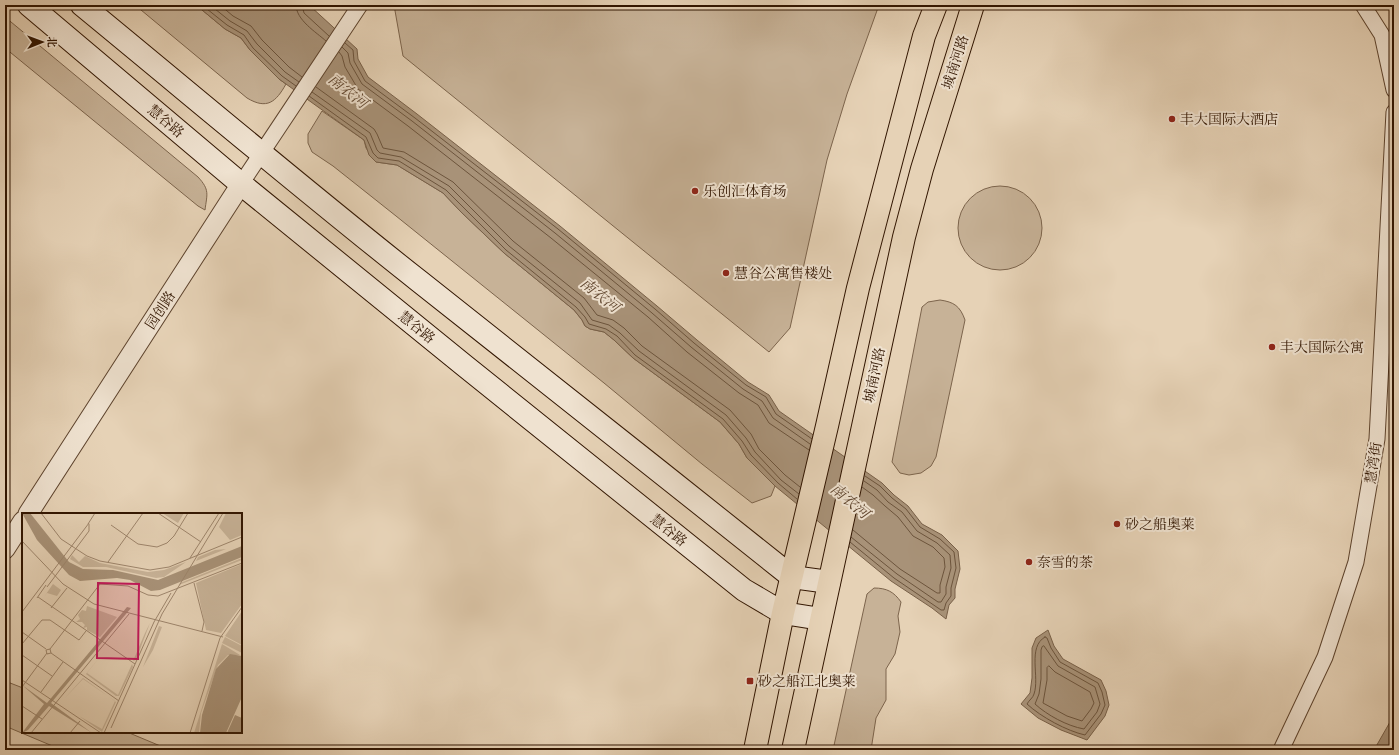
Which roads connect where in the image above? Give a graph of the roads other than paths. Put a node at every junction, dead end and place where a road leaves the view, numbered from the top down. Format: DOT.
graph roads {
  1 [pos="29,5"];
  2 [pos="82,5"];
  3 [pos="360,5"];
  4 [pos="936,5"];
  5 [pos="973,5"];
  6 [pos="1364,5"];
  7 [pos="1394,90"];
  8 [pos="1394,112"];
  9 [pos="261,153"];
  10 [pos="241,184"];
  11 [pos="29,513"];
  12 [pos="22,523"];
  13 [pos="5,549"];
  14 [pos="792,577"];
  15 [pos="829,582"];
  16 [pos="784,613"];
  17 [pos="821,619"];
  18 [pos="755,750"];
  19 [pos="793,750"];
  20 [pos="1281,750"];
  1 -- 10 [label="main road, 慧谷路"];
  2 -- 9 [label="main road"];
  3 -- 9 [label="street, 园创路"];
  4 -- 14 [label="main road"];
  5 -- 15 [label="main road, 城南河路"];
  6 -- 7 [label="street"];
  8 -- 20 [label="street, 慧湾街"];
  9 -- 10 [label="street, 园创路"];
  9 -- 14 [label="main road"];
  10 -- 11 [label="street, 园创路"];
  10 -- 16 [label="main road, 慧谷路"];
  12 -- 13 [label="street"];
  14 -- 15 [label="main road"];
  14 -- 16 [label="main road"];
  15 -- 17 [label="main road, 城南河路"];
  16 -- 17 [label="main road, 慧谷路"];
  16 -- 18 [label="main road"];
  17 -- 19 [label="main road, 城南河路"];
}
